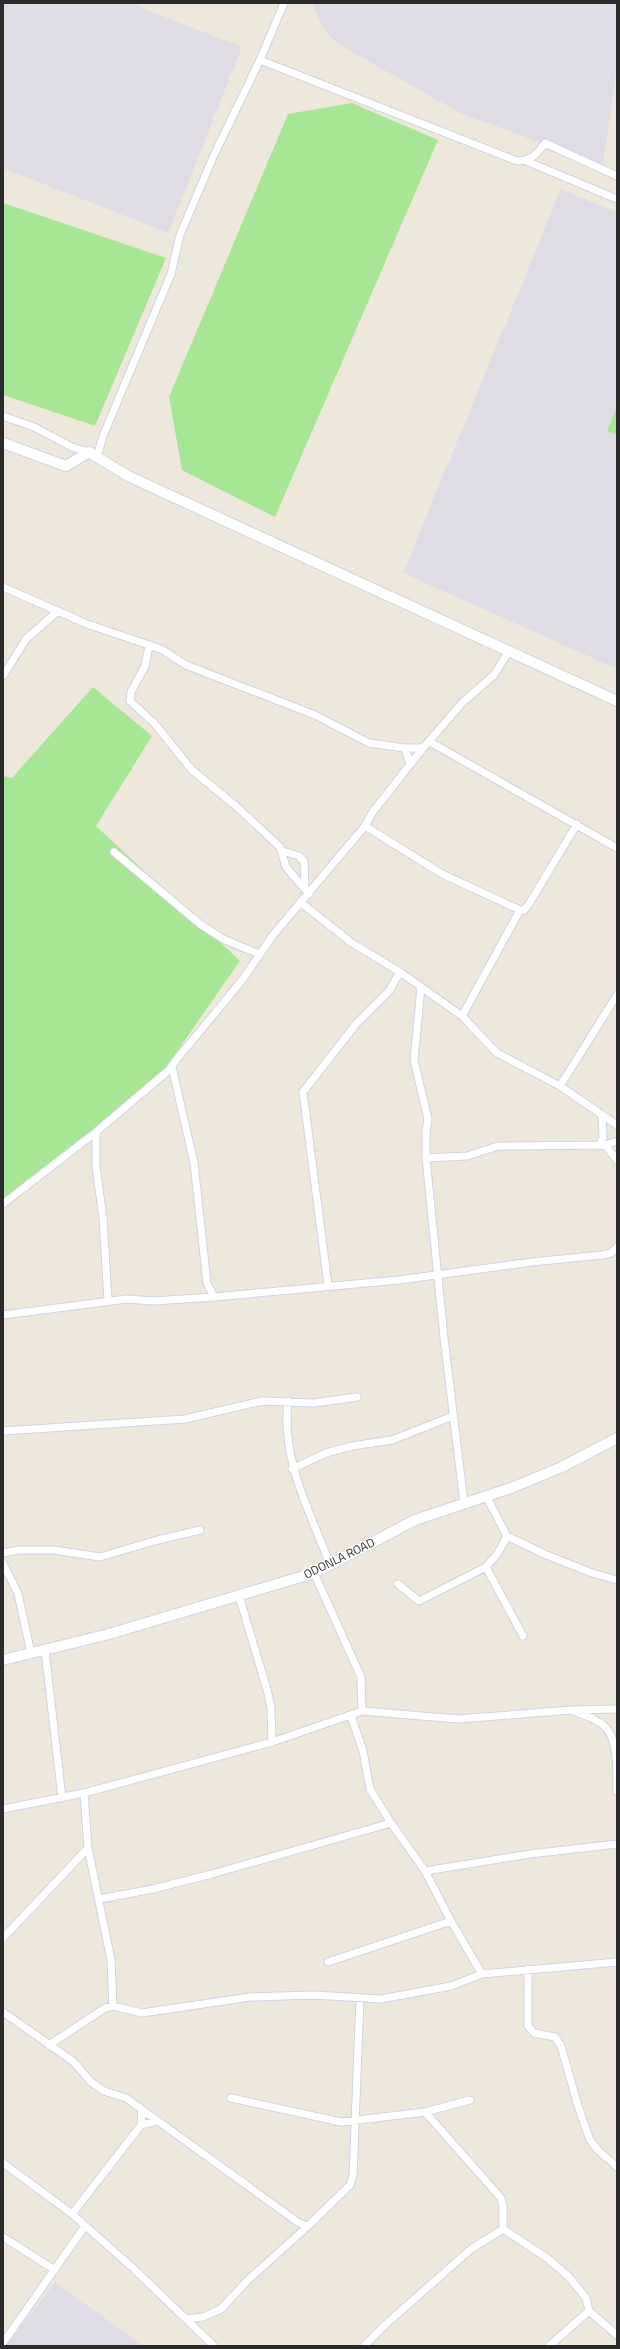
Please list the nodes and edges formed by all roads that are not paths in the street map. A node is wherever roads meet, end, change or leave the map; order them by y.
1 (284, 3) edge
2 (260, 60) junction
3 (526, 161) junction
4 (617, 176) edge
5 (617, 199) edge
6 (3, 416) edge
7 (3, 443) edge
8 (93, 455) junction
9 (3, 587) edge
10 (58, 611) junction
11 (149, 646) junction
12 (510, 651) junction
13 (3, 676) edge
14 (617, 702) edge
15 (430, 742) junction
16 (404, 748) junction
17 (423, 748) junction
18 (410, 764) junction
19 (577, 824) junction
20 (365, 826) junction
21 (617, 848) edge
22 (282, 851) junction
23 (114, 852) dead end
24 (307, 892) junction
25 (300, 902) junction
26 (520, 910) junction
27 (259, 954) junction
28 (400, 972) junction
29 (421, 987) junction
30 (617, 995) edge
31 (462, 1016) junction
32 (172, 1067) junction
33 (560, 1086) junction
34 (602, 1116) junction
35 (617, 1125) edge
36 (96, 1132) junction
37 (617, 1141) edge
38 (602, 1145) junction
39 (426, 1158) junction
40 (617, 1160) edge
41 (3, 1204) edge
42 (617, 1247) edge
43 (438, 1274) junction
44 (328, 1285) junction
45 (214, 1297) junction
46 (108, 1301) junction
47 (3, 1315) edge
48 (357, 1397) dead end
49 (288, 1401) junction
50 (453, 1416) junction
51 (3, 1431) edge
52 (617, 1438) edge
53 (292, 1469) junction
54 (486, 1496) junction
55 (464, 1503) junction
56 (200, 1530) dead end
57 (507, 1536) junction
58 (3, 1553) edge
59 (3, 1563) edge
60 (330, 1565) junction
61 (486, 1567) junction
62 (314, 1573) junction
63 (617, 1580) edge
64 (398, 1584) dead end
65 (238, 1596) junction
66 (523, 1636) dead end
67 (45, 1650) junction
68 (31, 1653) junction
69 (3, 1660) edge
70 (617, 1709) edge
71 (572, 1710) junction
72 (362, 1711) junction
73 (351, 1716) junction
74 (272, 1742) junction
75 (617, 1791) edge
76 (84, 1793) junction
77 (62, 1798) junction
78 (3, 1809) edge
79 (391, 1823) junction
80 (617, 1844) edge
81 (88, 1848) junction
82 (425, 1871) junction
83 (100, 1899) junction
84 (451, 1921) junction
85 (3, 1938) edge
86 (328, 1962) dead end
87 (617, 1962) edge
88 (528, 1969) junction
89 (482, 1974) junction
90 (360, 1998) junction
91 (113, 2006) junction
92 (3, 2012) edge
93 (49, 2045) junction
94 (231, 2098) dead end
95 (470, 2100) dead end
96 (142, 2111) junction
97 (425, 2112) junction
98 (158, 2121) junction
99 (357, 2122) junction
100 (141, 2125) junction
101 (3, 2163) edge
102 (617, 2167) edge
103 (72, 2214) junction
104 (85, 2226) junction
105 (308, 2226) junction
106 (503, 2229) junction
107 (3, 2238) edge
108 (55, 2270) junction
109 (589, 2311) junction
110 (187, 2319) junction
111 (617, 2335) edge
112 (3, 2343) edge
113 (214, 2346) edge
114 (364, 2346) edge
115 (549, 2346) edge

1 - 2 street
2 - 3 street
2 - 8 street
3 - 4 street
3 - 5 street
6 - 8 street
7 - 8 street
8 - 12 street
9 - 10 street
10 - 11 street
10 - 13 street
11 - 16 street
11 - 22 street
12 - 14 street
12 - 15 street
15 - 17 street
15 - 19 street
16 - 17 street
16 - 18 street
17 - 18 street
18 - 20 street
19 - 21 street
19 - 26 street
20 - 24 street
20 - 26 street
22 - 24 street
22 - 24 street
23 - 27 street
24 - 25 street
25 - 27 street
25 - 28 street
26 - 31 street
27 - 32 street
28 - 29 street
28 - 44 street
29 - 31 street
29 - 39 street
30 - 33 street
31 - 33 street
32 - 36 street
32 - 45 street
33 - 34 street
34 - 35 street
34 - 38 street
36 - 41 street
36 - 46 street
37 - 38 street
38 - 39 street
38 - 40 street
39 - 43 street
42 - 43 street
43 - 44 street
43 - 50 street
44 - 45 street
45 - 46 street
46 - 47 street
48 - 49 street
49 - 51 street
49 - 53 street
50 - 53 street
50 - 55 street
52 - 54 street, ODONLA ROAD
53 - 60 street
54 - 55 street, ODONLA ROAD
54 - 57 street
55 - 60 street, ODONLA ROAD
56 - 58 street
57 - 61 street
57 - 63 street
59 - 68 street
60 - 62 street, ODONLA ROAD
61 - 64 street
61 - 66 street
62 - 65 street, ODONLA ROAD
62 - 72 street
65 - 67 street, ODONLA ROAD
65 - 74 street
67 - 68 street, ODONLA ROAD
67 - 77 street
68 - 69 street, ODONLA ROAD
70 - 71 street
71 - 72 street
71 - 75 street
72 - 73 street
73 - 74 street
73 - 79 street
74 - 76 street
76 - 77 street
76 - 81 street
77 - 78 street
79 - 82 street
79 - 83 street
80 - 82 street
81 - 83 street
81 - 85 street
82 - 84 street
83 - 91 street
84 - 86 street
84 - 89 street
87 - 88 street
88 - 89 street
88 - 102 street
89 - 90 street
90 - 91 street
90 - 99 street
91 - 93 street
92 - 93 street
93 - 96 street
94 - 99 street
95 - 97 street
96 - 98 street
96 - 100 street
97 - 99 street
97 - 106 street
98 - 100 street
98 - 105 street
99 - 105 street
100 - 103 street
101 - 103 street
103 - 104 street
104 - 108 street
104 - 110 street
105 - 110 street
106 - 109 street
106 - 114 street
107 - 108 street
108 - 112 street
109 - 111 street
109 - 115 street
110 - 113 street

